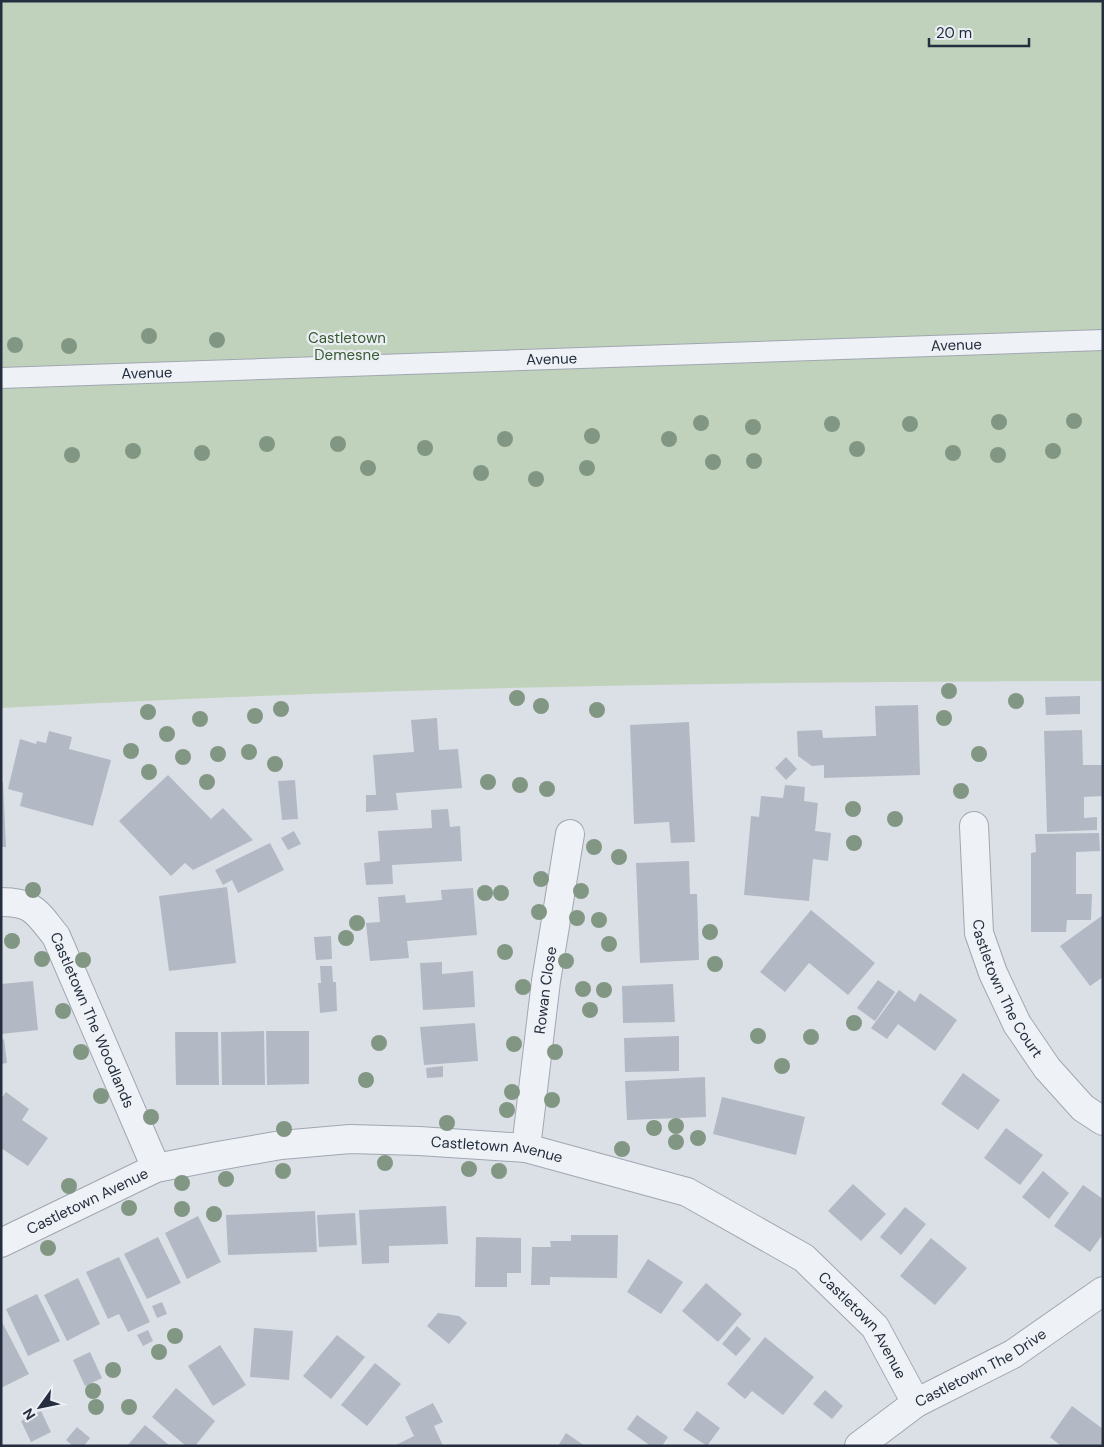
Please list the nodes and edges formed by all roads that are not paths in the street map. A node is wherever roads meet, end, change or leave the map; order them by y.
1 (1103, 340) edge
2 (1, 378) edge
3 (974, 826) dead end
4 (570, 834) dead end
5 (1, 902) edge
6 (1103, 1120) edge
7 (526, 1148) junction
8 (156, 1168) junction
9 (1, 1243) edge
10 (1103, 1291) edge
11 (916, 1403) junction
12 (859, 1446) edge

1 - 2 street, Avenue
3 - 6 street, Castletown The Court
4 - 7 street, Rowan Close
5 - 8 street, Castletown The Woodlands
7 - 8 street, Castletown Avenue
7 - 11 street, Castletown Avenue
8 - 9 street, Castletown Avenue
10 - 11 street, Castletown The Drive
11 - 12 street, Castletown The Drive

